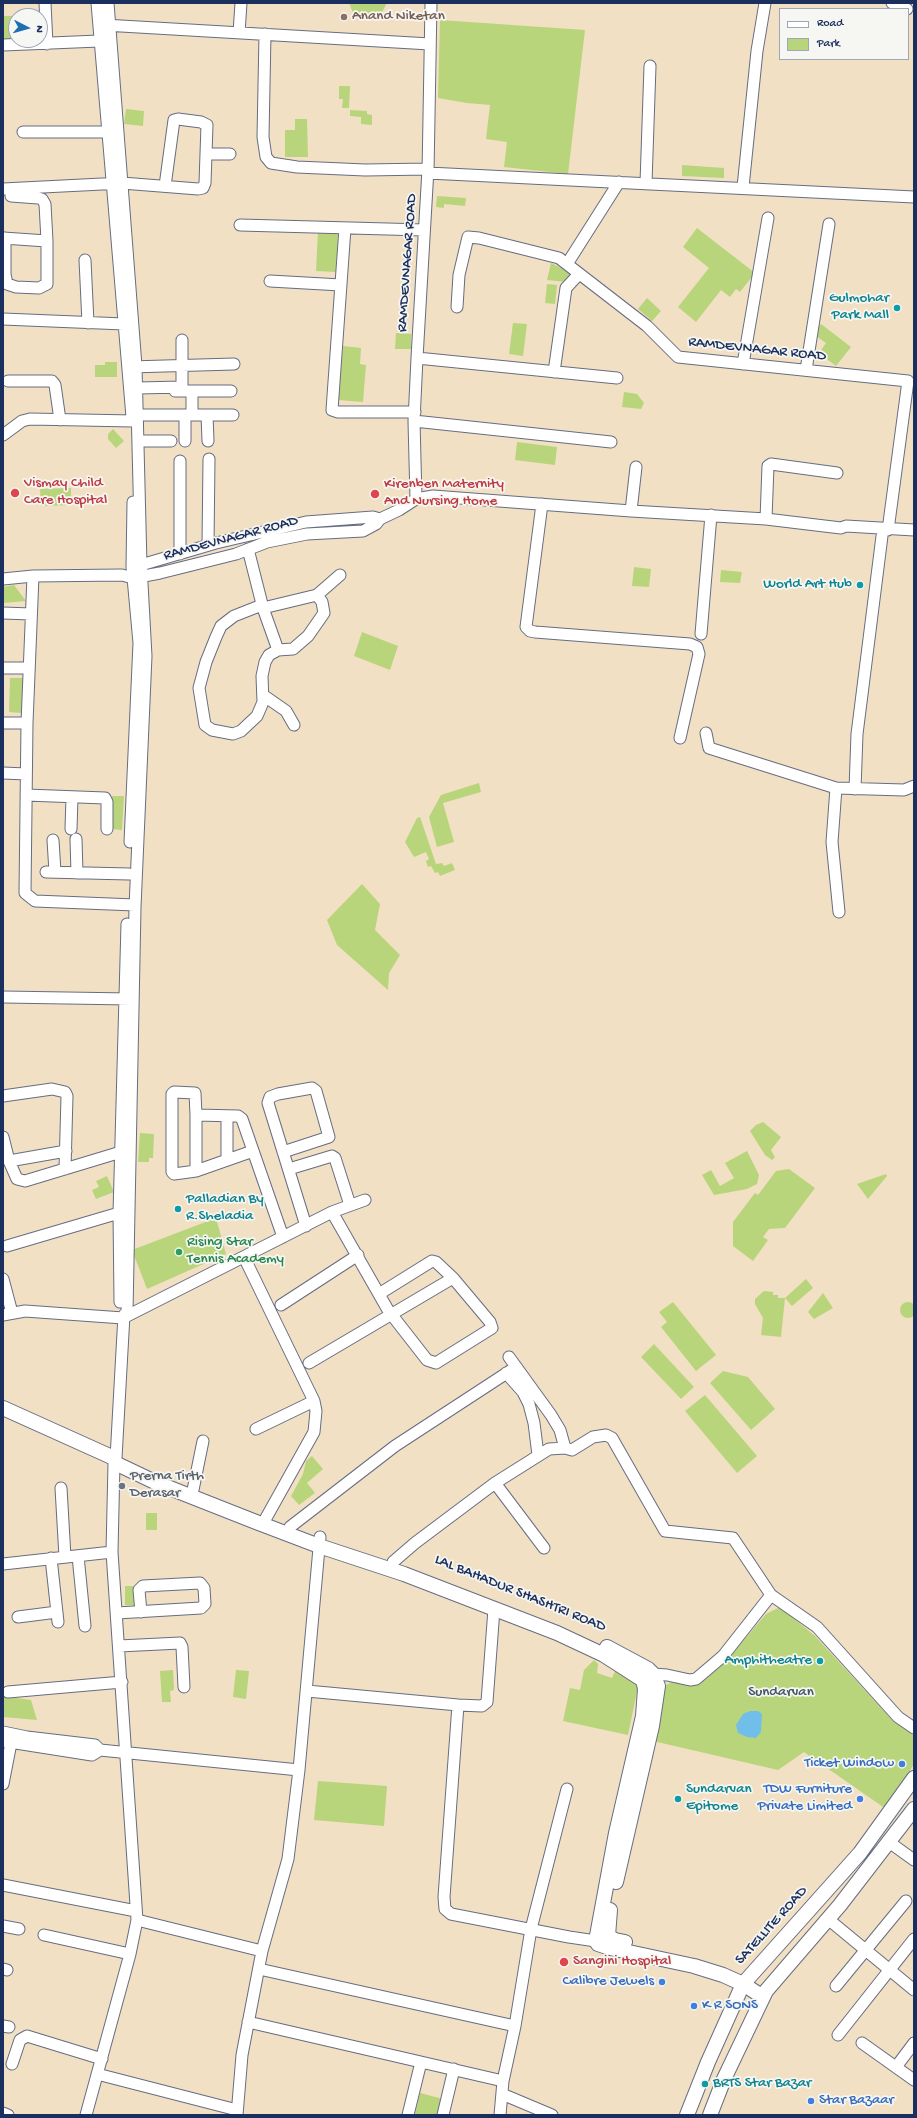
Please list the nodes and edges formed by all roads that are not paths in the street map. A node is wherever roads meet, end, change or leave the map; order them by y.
1 (97, 3) edge
2 (108, 3) edge
3 (241, 3) edge
4 (431, 3) edge
5 (765, 3) edge
6 (892, 3) edge
7 (905, 8) edge
8 (98, 25) junction
9 (110, 25) junction
10 (239, 33) junction
11 (265, 34) junction
12 (99, 41) junction
13 (48, 44) edge
14 (430, 44) junction
15 (650, 66) dead end
16 (23, 132) dead end
17 (113, 132) junction
18 (207, 154) junction
19 (230, 154) dead end
20 (428, 169) junction
21 (619, 182) junction
22 (118, 183) junction
23 (646, 183) junction
24 (165, 186) junction
25 (743, 187) junction
26 (7, 193) edge
27 (914, 197) edge
28 (768, 218) dead end
29 (829, 224) dead end
30 (240, 225) dead end
31 (345, 228) junction
32 (424, 230) junction
33 (5, 240) edge
34 (47, 244) junction
35 (85, 260) dead end
36 (567, 264) junction
37 (579, 274) junction
38 (270, 281) dead end
39 (341, 285) junction
40 (457, 307) dead end
41 (3, 319) edge
42 (88, 323) junction
43 (124, 324) junction
44 (182, 340) dead end
45 (417, 358) junction
46 (234, 364) dead end
47 (743, 364) junction
48 (182, 365) junction
49 (132, 366) junction
50 (806, 370) junction
51 (554, 372) junction
52 (617, 378) dead end
53 (8, 381) dead end
54 (910, 388) edge
55 (138, 390) junction
56 (192, 391) junction
57 (232, 391) dead end
58 (188, 415) junction
59 (207, 415) junction
60 (233, 415) dead end
61 (415, 416) junction
62 (135, 417) junction
63 (60, 420) junction
64 (3, 436) edge
65 (139, 441) junction
66 (171, 441) dead end
67 (185, 441) dead end
68 (208, 441) dead end
69 (611, 442) dead end
70 (209, 458) dead end
71 (180, 461) dead end
72 (636, 467) dead end
73 (837, 473) dead end
74 (416, 499) junction
75 (542, 504) junction
76 (631, 511) junction
77 (711, 515) junction
78 (380, 519) junction
79 (766, 519) junction
80 (914, 530) edge
81 (885, 533) junction
82 (914, 537) edge
83 (208, 545) junction
84 (248, 549) junction
85 (180, 554) junction
86 (134, 572) junction
87 (340, 574) dead end
88 (33, 576) junction
89 (3, 579) edge
90 (317, 595) junction
91 (262, 606) junction
92 (3, 613) edge
93 (31, 614) junction
94 (701, 634) dead end
95 (278, 650) junction
96 (3, 668) edge
97 (29, 668) junction
98 (263, 695) junction
99 (3, 723) edge
100 (27, 724) junction
101 (294, 725) dead end
102 (706, 733) dead end
103 (680, 738) dead end
104 (3, 773) edge
105 (26, 774) junction
106 (914, 786) edge
107 (836, 788) junction
108 (855, 789) junction
109 (26, 795) junction
110 (72, 796) junction
111 (107, 829) dead end
112 (53, 840) dead end
113 (77, 873) junction
114 (129, 874) junction
115 (131, 904) junction
116 (839, 912) dead end
117 (3, 997) edge
118 (129, 999) junction
119 (3, 1096) edge
120 (196, 1115) junction
121 (226, 1116) junction
122 (3, 1137) edge
123 (66, 1151) junction
124 (253, 1151) junction
125 (121, 1152) junction
126 (284, 1152) junction
127 (227, 1160) junction
128 (9, 1161) junction
129 (65, 1169) junction
130 (289, 1169) junction
131 (196, 1171) junction
132 (365, 1200) dead end
133 (350, 1205) junction
134 (332, 1212) junction
135 (119, 1213) junction
136 (306, 1226) junction
137 (283, 1237) junction
138 (7, 1246) dead end
139 (358, 1255) junction
140 (244, 1256) junction
141 (453, 1278) junction
142 (3, 1279) edge
143 (379, 1294) junction
144 (281, 1305) dead end
145 (7, 1314) edge
146 (393, 1314) junction
147 (124, 1317) junction
148 (509, 1357) dead end
149 (309, 1363) dead end
150 (516, 1366) junction
151 (506, 1373) junction
152 (314, 1401) junction
153 (3, 1408) edge
154 (3, 1415) edge
155 (256, 1429) dead end
156 (203, 1441) dead end
157 (565, 1448) junction
158 (538, 1455) junction
159 (116, 1461) junction
160 (495, 1483) junction
161 (61, 1488) dead end
162 (193, 1490) junction
163 (266, 1518) junction
164 (290, 1527) junction
165 (320, 1542) junction
166 (544, 1548) dead end
167 (112, 1552) junction
168 (78, 1556) junction
169 (65, 1557) junction
170 (51, 1558) junction
171 (393, 1562) junction
172 (3, 1564) edge
173 (771, 1596) junction
174 (494, 1609) junction
175 (141, 1612) junction
176 (117, 1613) junction
177 (18, 1617) dead end
178 (85, 1626) dead end
179 (119, 1646) junction
180 (648, 1677) junction
181 (122, 1682) junction
182 (184, 1687) dead end
183 (307, 1691) junction
184 (8, 1692) dead end
185 (458, 1705) junction
186 (914, 1728) edge
187 (3, 1732) edge
188 (7, 1742) edge
189 (100, 1750) junction
190 (126, 1753) junction
191 (299, 1770) junction
192 (914, 1778) edge
193 (3, 1784) edge
194 (568, 1789) dead end
195 (914, 1809) edge
196 (889, 1842) junction
197 (914, 1860) edge
198 (3, 1885) edge
199 (906, 1901) dead end
200 (136, 1916) junction
201 (828, 1919) junction
202 (3, 1926) edge
203 (19, 1929) dead end
204 (530, 1929) junction
205 (44, 1935) dead end
206 (602, 1938) junction
207 (914, 1939) edge
208 (866, 1950) junction
209 (262, 1951) junction
210 (130, 1954) junction
211 (259, 1969) junction
212 (890, 1970) junction
213 (745, 1981) junction
214 (836, 1986) dead end
215 (914, 1990) edge
216 (764, 1994) junction
217 (248, 2022) junction
218 (515, 2026) junction
219 (838, 2035) dead end
220 (862, 2043) dead end
221 (914, 2043) edge
222 (102, 2059) junction
223 (421, 2062) junction
224 (12, 2064) dead end
225 (896, 2067) junction
226 (454, 2069) junction
227 (97, 2074) junction
228 (914, 2080) edge
229 (503, 2081) junction
230 (502, 2094) junction
231 (3, 2113) edge
232 (237, 2114) edge
233 (8, 2115) edge
234 (86, 2115) edge
235 (408, 2115) edge
236 (444, 2115) edge
237 (500, 2115) edge
238 (552, 2115) edge
239 (687, 2115) edge
240 (710, 2115) edge

1 - 8 street
2 - 9 street
3 - 10 street
4 - 14 street, RAMDEVNAGAR ROAD
5 - 25 street
6 - 7 street
8 - 9 street
8 - 12 street
9 - 10 street
9 - 17 street
10 - 11 street
11 - 14 street
11 - 20 street
12 - 13 street
12 - 17 street
14 - 20 street, RAMDEVNAGAR ROAD
15 - 23 street
16 - 17 street
17 - 22 street
18 - 19 street
18 - 24 street
18 - 24 street
20 - 21 street
20 - 32 street, RAMDEVNAGAR ROAD
21 - 23 street
21 - 36 street
22 - 24 street
22 - 26 street
22 - 43 street
22 - 49 street
23 - 25 street
25 - 27 street
26 - 34 street
28 - 47 street
29 - 50 street
30 - 31 street
31 - 32 street
31 - 39 street
32 - 45 street, RAMDEVNAGAR ROAD
33 - 34 street
33 - 34 street
35 - 42 street
36 - 37 street, RAMDEVNAGAR ROAD
36 - 40 street, RAMDEVNAGAR ROAD
37 - 47 street, RAMDEVNAGAR ROAD
37 - 51 street
38 - 39 street
39 - 61 street
41 - 42 street
42 - 43 street
43 - 49 street
44 - 48 street
45 - 51 street
45 - 61 street, RAMDEVNAGAR ROAD
46 - 48 street
47 - 50 street, RAMDEVNAGAR ROAD
48 - 49 street
48 - 55 street
49 - 55 street
49 - 62 street
50 - 54 street, RAMDEVNAGAR ROAD
51 - 52 street
53 - 63 street
54 - 81 street, RAMDEVNAGAR ROAD
55 - 56 street
55 - 62 street
56 - 57 street
56 - 58 street
58 - 59 street
58 - 62 street
58 - 67 street
59 - 60 street
59 - 68 street
61 - 69 street
61 - 74 street, RAMDEVNAGAR ROAD
62 - 63 street
62 - 65 street
62 - 86 street
63 - 64 street
65 - 66 street
65 - 86 street
70 - 83 street
71 - 85 street
72 - 76 street
73 - 79 street
74 - 75 street, RAMDEVNAGAR ROAD
74 - 78 street, RAMDEVNAGAR ROAD
75 - 76 street, RAMDEVNAGAR ROAD
75 - 103 street
76 - 77 street, RAMDEVNAGAR ROAD
77 - 79 street, RAMDEVNAGAR ROAD
77 - 94 street
78 - 83 street, RAMDEVNAGAR ROAD
78 - 84 street, RAMDEVNAGAR ROAD
79 - 81 street, RAMDEVNAGAR ROAD
80 - 81 street, RAMDEVNAGAR ROAD
81 - 82 street, RAMDEVNAGAR ROAD
81 - 108 street
83 - 85 street, RAMDEVNAGAR ROAD
84 - 86 street, RAMDEVNAGAR ROAD
84 - 91 street
85 - 86 street, RAMDEVNAGAR ROAD
86 - 88 street
86 - 114 street
86 - 115 street
87 - 90 street
88 - 89 street
88 - 93 street
90 - 91 street
90 - 95 street
91 - 95 street
91 - 98 street
92 - 93 street
93 - 97 street
95 - 98 street
96 - 97 street
97 - 100 street
98 - 101 street
99 - 100 street
100 - 105 street
102 - 107 street
104 - 105 street
105 - 109 street
106 - 108 street
107 - 108 street
107 - 116 street
109 - 110 street
109 - 115 street
110 - 111 street
110 - 113 street
112 - 113 street
113 - 114 street
114 - 115 street
115 - 118 street
117 - 118 street
118 - 125 street
118 - 147 street
119 - 123 street
120 - 121 street
120 - 131 street
120 - 131 street
121 - 124 street
121 - 127 street
122 - 128 street
123 - 128 street
123 - 129 street
124 - 127 street
124 - 137 street
125 - 129 street
125 - 135 street
126 - 126 street
126 - 130 street
127 - 131 street
128 - 129 street
130 - 133 street
130 - 136 street
132 - 133 street
133 - 134 street
134 - 136 street
134 - 139 street
135 - 138 street
135 - 147 street
136 - 137 street
137 - 140 street
139 - 143 street
139 - 144 street
140 - 147 street
140 - 152 street
141 - 143 street
141 - 146 street
141 - 146 street
142 - 145 street
143 - 146 street
145 - 147 street
146 - 149 street
147 - 159 street
148 - 150 street
150 - 151 street
150 - 157 street
151 - 158 street
151 - 164 street
152 - 155 street
152 - 163 street
153 - 159 main road, LAL BAHADUR SHASHTRI ROAD
154 - 159 main road
156 - 162 street
157 - 158 street
157 - 173 street
158 - 160 street
159 - 162 main road, LAL BAHADUR SHASHTRI ROAD
159 - 165 main road
159 - 167 street
160 - 166 street
160 - 171 street
161 - 169 street
162 - 163 main road, LAL BAHADUR SHASHTRI ROAD
163 - 164 main road, LAL BAHADUR SHASHTRI ROAD
164 - 165 main road, LAL BAHADUR SHASHTRI ROAD
165 - 171 main road, LAL BAHADUR SHASHTRI ROAD
165 - 174 main road
165 - 183 street
167 - 168 street
167 - 176 street
168 - 169 street
168 - 178 street
169 - 170 street
170 - 172 street
170 - 177 street
171 - 180 main road, LAL BAHADUR SHASHTRI ROAD
173 - 180 street
173 - 186 street
174 - 180 main road
174 - 185 street
175 - 175 street
175 - 176 street
176 - 179 street
179 - 181 street
179 - 182 street
180 - 206 main road
181 - 184 street
181 - 190 street
183 - 185 street
183 - 191 street
185 - 204 street
187 - 189 street
188 - 189 street
188 - 193 street
189 - 190 street
190 - 191 street
190 - 200 street
191 - 209 street
192 - 213 main road, SATELLITE ROAD
194 - 204 street
195 - 196 main road
196 - 197 street
196 - 201 main road
198 - 200 street
199 - 208 street
200 - 209 street
200 - 210 street
201 - 208 street
201 - 216 main road
202 - 203 street
204 - 206 street
204 - 218 street
205 - 210 street
206 - 213 main road
207 - 212 street
208 - 212 street
208 - 214 street
209 - 211 street
210 - 222 street
211 - 217 street
211 - 218 street
212 - 215 street
212 - 219 street
213 - 216 main road
213 - 239 main road, SATELLITE ROAD
216 - 240 main road
217 - 223 street
217 - 232 street
218 - 229 street
220 - 225 street
221 - 225 street
222 - 224 street
222 - 227 street
223 - 226 street
223 - 235 street
225 - 228 street
226 - 229 street
226 - 236 street
227 - 232 street
227 - 234 street
229 - 230 street
230 - 237 street
230 - 238 street
231 - 233 street

